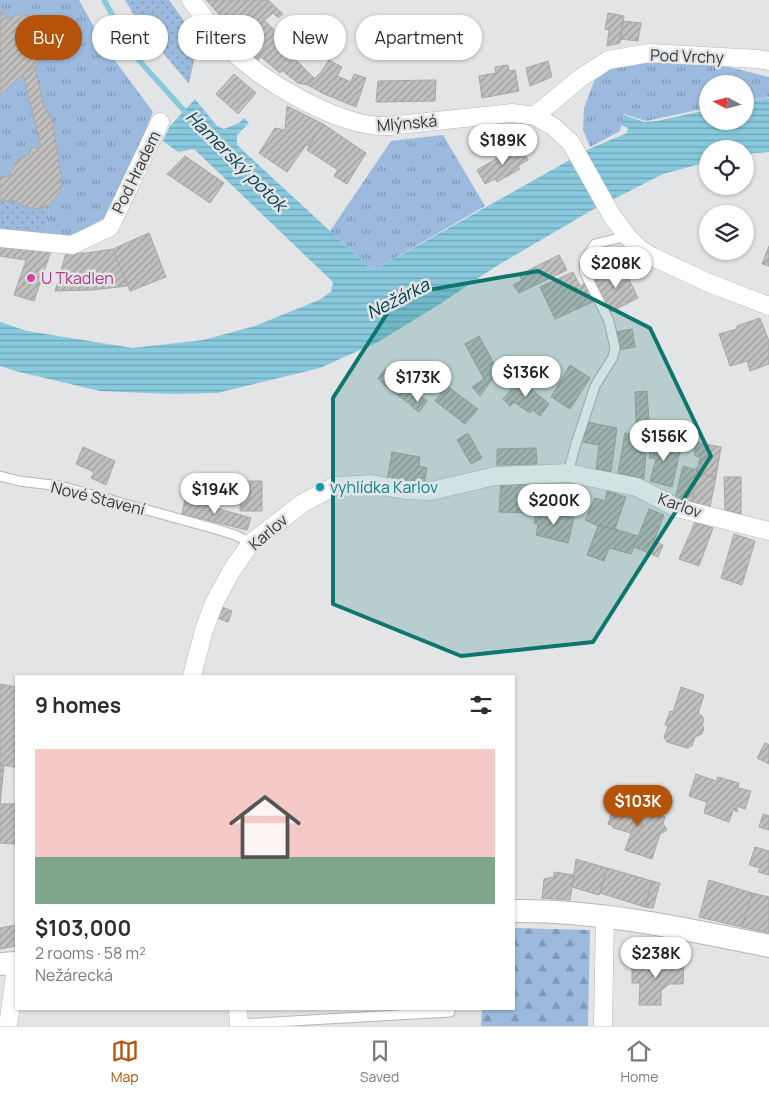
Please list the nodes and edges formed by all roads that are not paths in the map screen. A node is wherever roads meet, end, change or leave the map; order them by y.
1 (191, 0) edge
2 (769, 61) edge
3 (535, 116) junction
4 (160, 122) dead end
5 (627, 236) junction
6 (0, 238) edge
7 (769, 306) edge
8 (568, 473) junction
9 (0, 476) edge
10 (769, 531) edge
11 (251, 543) junction
12 (192, 675) edge
13 (515, 911) edge
14 (605, 916) junction
15 (769, 946) edge
16 (15, 963) edge
17 (0, 964) edge
18 (15, 974) edge
19 (450, 1012) dead end
20 (239, 1020) edge
21 (316, 1023) edge
22 (8, 1026) edge
23 (603, 1026) edge

1 - 3 street, Mlýnská
2 - 3 street, Pod Vrchy
3 - 5 street, Mlýnská
4 - 6 street, Pod Hradem
5 - 7 street, Mlýnská
5 - 8 lane
8 - 10 street, Karlov
8 - 11 street, Karlov
9 - 11 lane, Nové Stavení
11 - 12 street, Karlov
13 - 14 street
14 - 15 street
14 - 23 street
16 - 17 street
18 - 22 street
19 - 21 lane
20 - 21 lane

